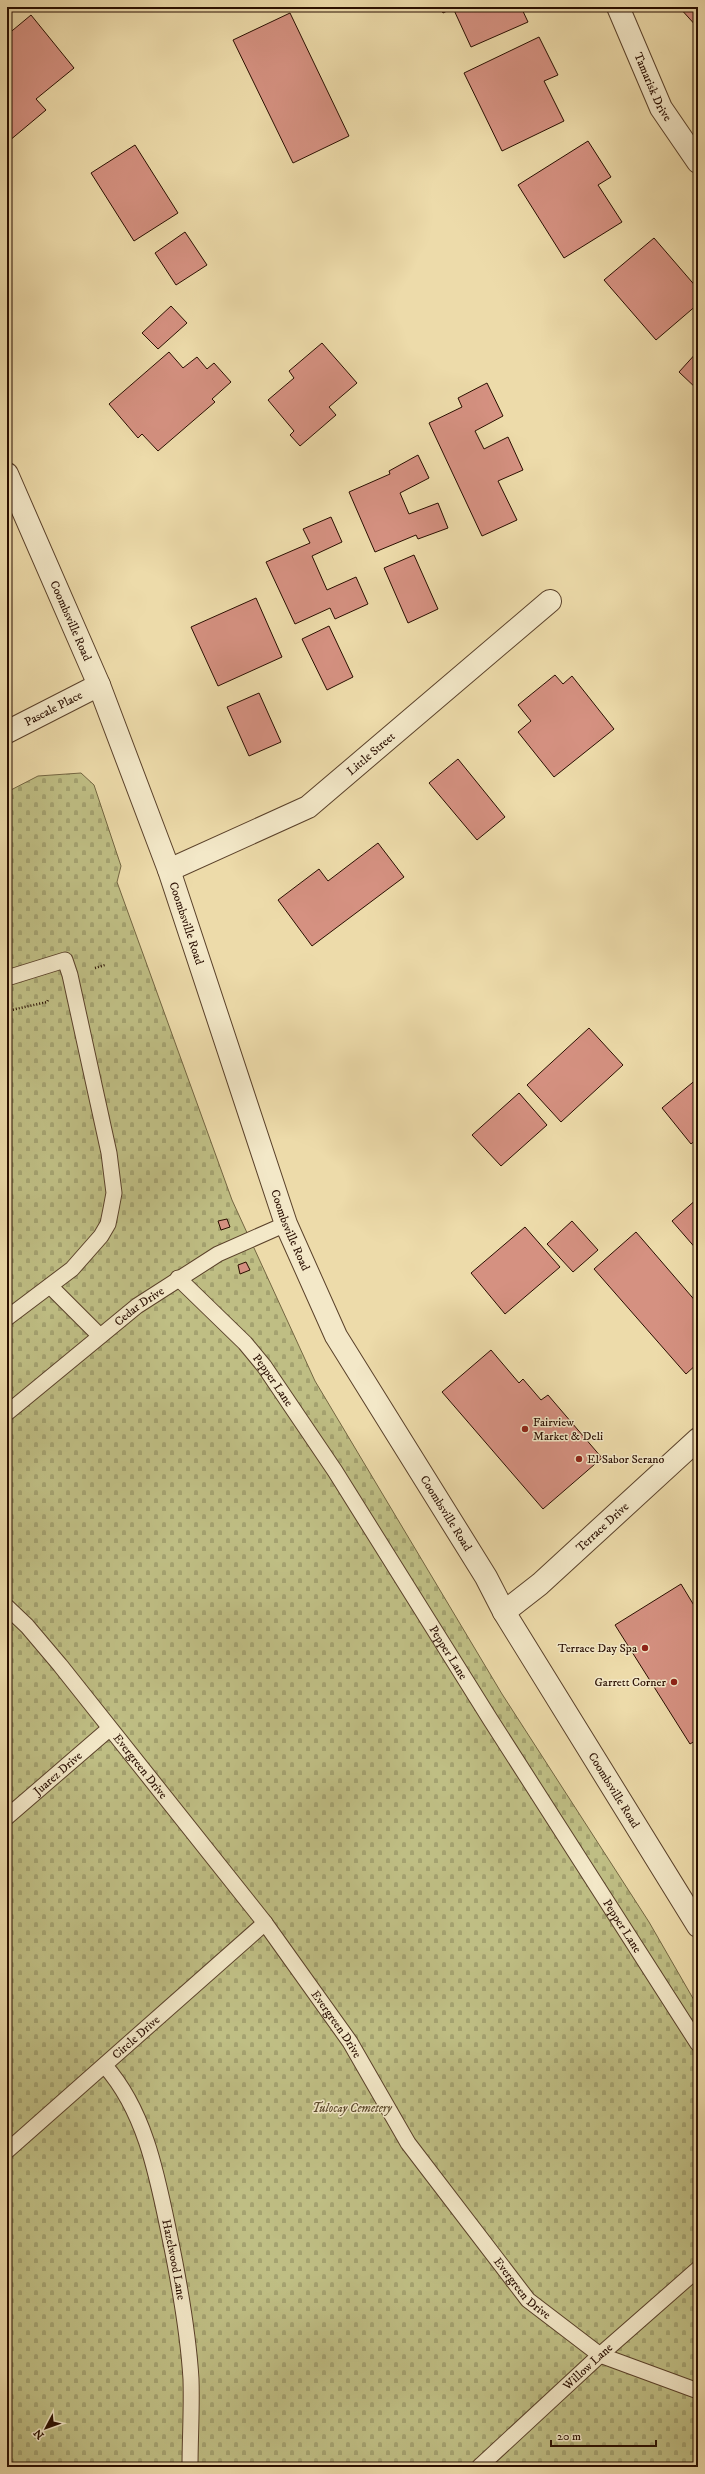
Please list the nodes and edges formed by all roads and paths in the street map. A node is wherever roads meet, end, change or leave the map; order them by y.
1 (618, 7) edge
2 (698, 162) edge
3 (7, 474) edge
4 (550, 601) dead end
5 (99, 685) junction
6 (7, 732) edge
7 (169, 870) junction
8 (7, 978) edge
9 (286, 1224) junction
10 (178, 1278) junction
11 (50, 1286) junction
12 (7, 1318) edge
13 (100, 1336) junction
14 (7, 1413) edge
15 (696, 1444) edge
16 (7, 1607) edge
17 (504, 1612) junction
18 (109, 1729) junction
19 (7, 1817) edge
20 (265, 1923) junction
21 (698, 1926) edge
22 (698, 2044) edge
23 (105, 2066) junction
24 (7, 2151) edge
25 (698, 2269) edge
26 (600, 2355) junction
27 (698, 2391) edge
28 (190, 2467) edge
29 (479, 2467) edge

1 - 2 street, Tamarisk Drive
3 - 5 street, Coombsville Road
4 - 7 street, Little Street
5 - 6 street, Pascale Place
5 - 7 street, Coombsville Road
7 - 9 street, Coombsville Road
8 - 11 lane
9 - 10 lane, Cedar Drive
9 - 17 street, Coombsville Road
10 - 13 lane, Cedar Drive
10 - 22 lane, Pepper Lane
11 - 12 lane
11 - 13 lane
13 - 14 lane, Cedar Drive
15 - 17 street, Terrace Drive
16 - 18 lane, Evergreen Drive
17 - 21 street, Coombsville Road
18 - 19 lane, Juarez Drive
18 - 20 lane, Evergreen Drive
20 - 23 lane, Circle Drive
20 - 26 lane, Evergreen Drive
23 - 24 lane, Circle Drive
23 - 28 lane, Hazelwood Lane
25 - 26 lane, Willow Lane
26 - 27 lane, Evergreen Drive
26 - 29 lane, Willow Lane

